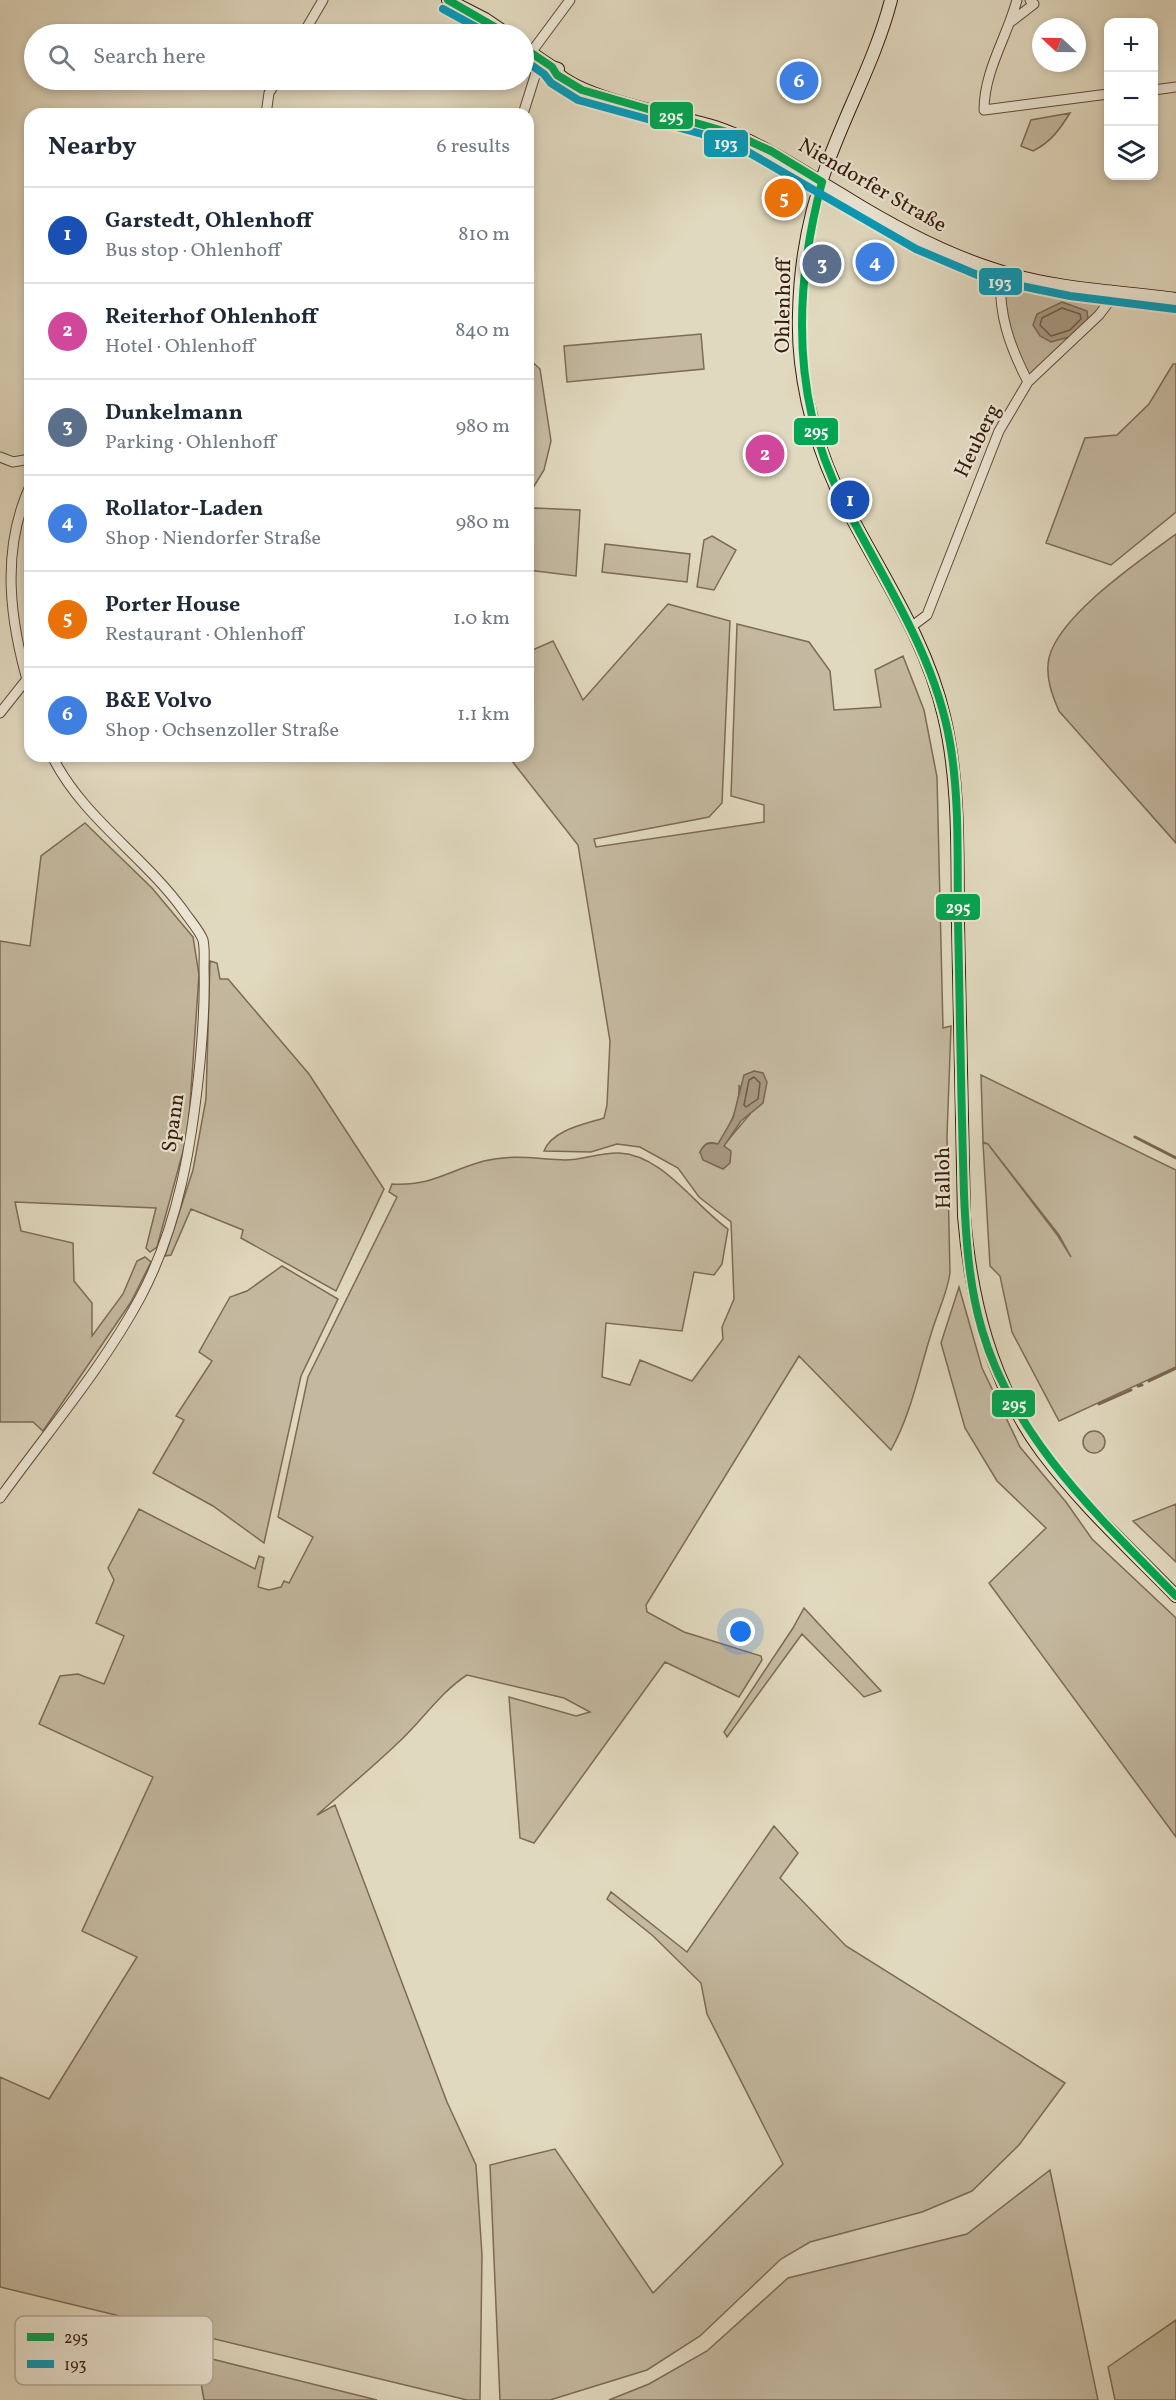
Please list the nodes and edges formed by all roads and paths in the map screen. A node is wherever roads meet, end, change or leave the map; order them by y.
1 (323, 0) edge
2 (448, 0) edge
3 (570, 0) edge
4 (891, 0) edge
5 (1017, 0) edge
6 (1030, 0) edge
7 (1012, 21) junction
8 (309, 24) edge
9 (492, 24) edge
10 (534, 50) edge
11 (534, 56) edge
12 (1176, 87) edge
13 (1158, 89) edge
14 (271, 90) edge
15 (526, 90) edge
16 (1104, 95) edge
17 (267, 108) edge
18 (524, 108) edge
19 (822, 182) junction
20 (1000, 272) junction
21 (1110, 290) junction
22 (1176, 299) edge
23 (1028, 382) junction
24 (0, 457) edge
25 (24, 460) edge
26 (24, 503) edge
27 (10, 596) junction
28 (0, 602) edge
29 (911, 627) junction
30 (24, 664) edge
31 (24, 683) edge
32 (938, 692) joint
33 (0, 713) edge
34 (55, 762) edge
35 (0, 1498) edge
36 (1176, 1596) edge

1 - 8 street
2 - 9 main road
3 - 10 street
4 - 19 main road, Ohlenhoff
5 - 7 street
6 - 7 street
7 - 16 street
11 - 19 main road, Niendorfer Straße
12 - 13 street
14 - 17 street
15 - 18 street
19 - 20 main road, Niendorfer Straße
19 - 29 main road, Ohlenhoff
20 - 21 main road, Niendorfer Straße
20 - 23 street
21 - 22 main road, Niendorfer Straße
21 - 23 street, Heuberg
23 - 29 street, Heuberg
24 - 25 street
26 - 27 street
27 - 28 street
27 - 30 street
29 - 32 main road, Ohlenhoff
31 - 33 street
32 - 36 main road, Halloh
34 - 35 street, Spann

